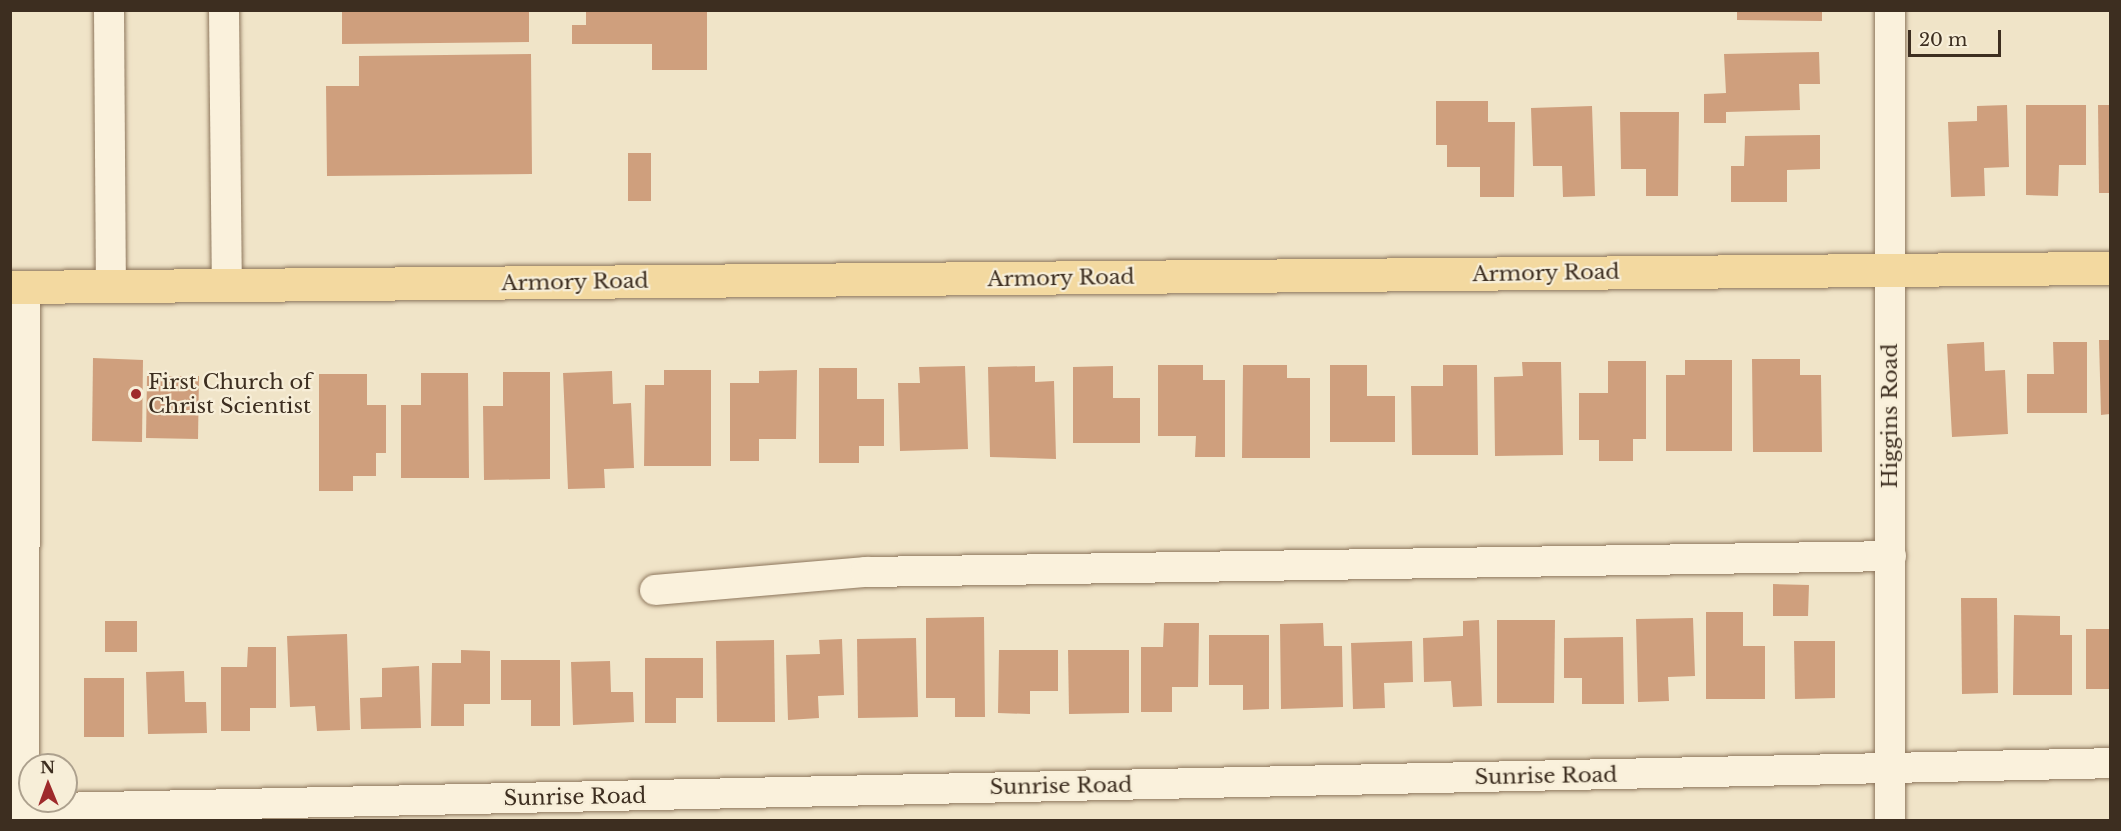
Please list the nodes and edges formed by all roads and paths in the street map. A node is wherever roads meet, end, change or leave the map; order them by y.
1 (109, 10) edge
2 (224, 10) edge
3 (1890, 10) edge
4 (2110, 268) edge
5 (1889, 270) junction
6 (227, 285) junction
7 (111, 286) junction
8 (18, 287) edge
9 (1891, 556) junction
10 (655, 590) dead end
11 (19, 753) edge
12 (2110, 763) edge
13 (1890, 769) junction
14 (78, 812) edge
15 (1890, 820) edge

1 - 7 street
2 - 6 street
3 - 5 street, Higgins Road
4 - 5 main road, Armory Road
5 - 6 main road, Armory Road
5 - 9 street, Higgins Road
6 - 7 main road, Armory Road
7 - 8 main road, Armory Road
8 - 11 street
9 - 10 street
9 - 13 street, Higgins Road
12 - 13 street, Sunrise Road
13 - 14 street, Sunrise Road
13 - 15 street, Higgins Road

